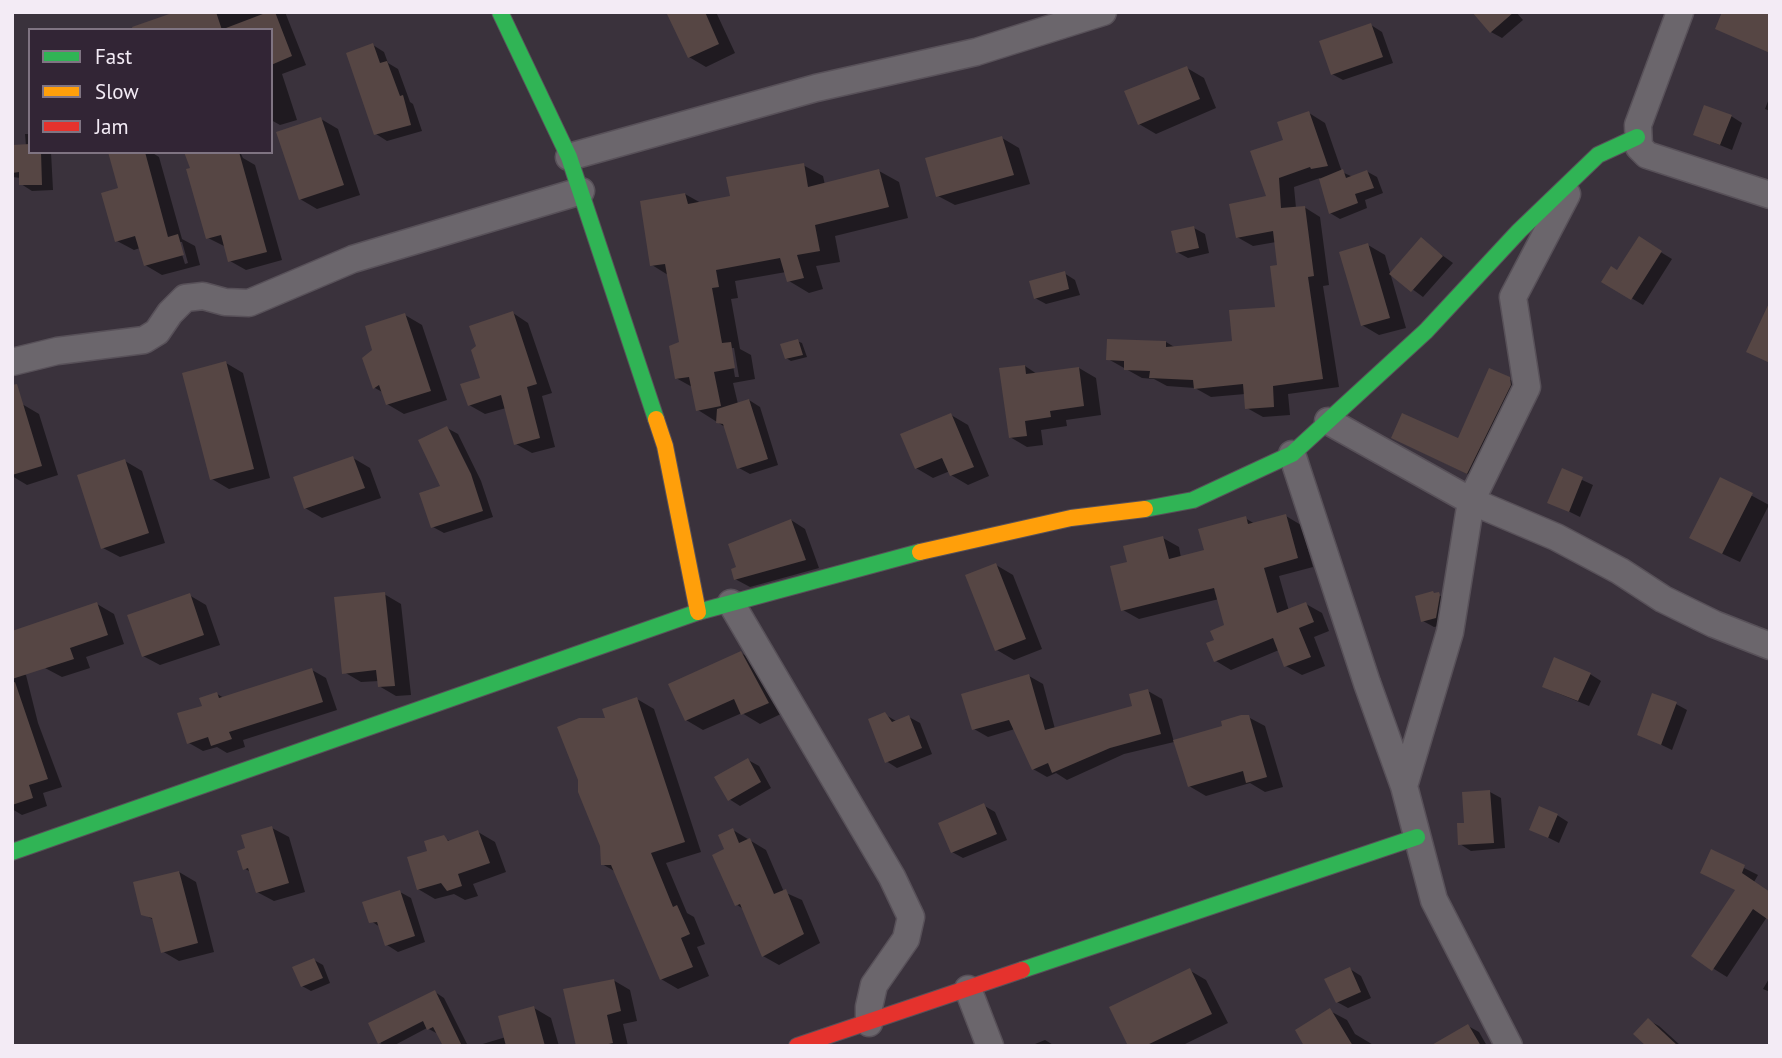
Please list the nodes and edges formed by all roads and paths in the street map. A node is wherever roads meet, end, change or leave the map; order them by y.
1 (500, 12) edge
2 (1103, 12) edge
3 (1680, 12) edge
4 (1637, 137) junction
5 (569, 157) junction
6 (1578, 174) junction
7 (582, 191) junction
8 (1770, 195) edge
9 (12, 362) edge
10 (1328, 421) junction
11 (1292, 454) junction
12 (1471, 501) junction
13 (731, 603) junction
14 (698, 612) junction
15 (1770, 646) edge
16 (1404, 786) junction
17 (1417, 836) junction
18 (12, 852) edge
19 (968, 989) junction
20 (869, 1023) junction
21 (797, 1046) edge
22 (990, 1046) edge
23 (1509, 1046) edge

1 - 5 street
2 - 5 street
3 - 4 street
4 - 6 street
4 - 8 street
5 - 7 street
6 - 10 street
6 - 12 street
7 - 9 street
7 - 14 street
10 - 11 street
10 - 12 street
11 - 13 street
11 - 16 street
12 - 15 street
12 - 16 street
13 - 14 street
13 - 20 street
14 - 18 street
16 - 17 street
17 - 19 street
17 - 23 street
19 - 20 street
19 - 22 street
20 - 21 street

